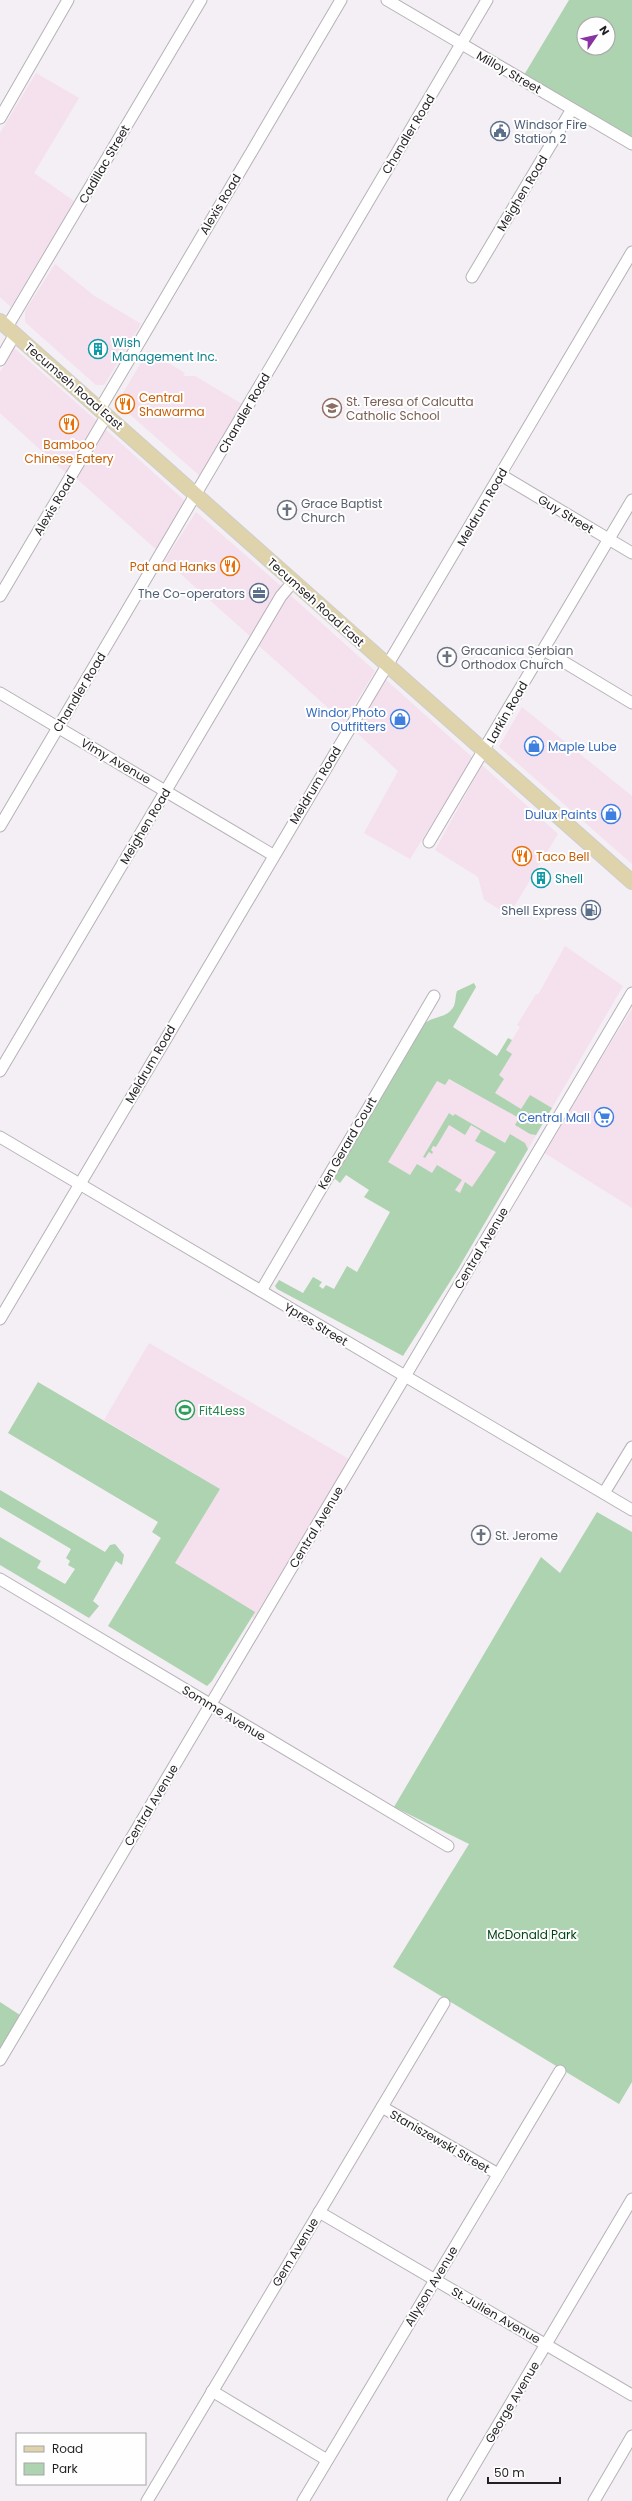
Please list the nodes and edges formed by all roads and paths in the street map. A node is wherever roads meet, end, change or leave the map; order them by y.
1 (68, 0) edge
2 (201, 0) edge
3 (341, 0) edge
4 (387, 0) edge
5 (487, 0) edge
6 (461, 44) junction
7 (572, 109) junction
8 (0, 118) edge
9 (632, 144) edge
10 (632, 252) edge
11 (472, 277) dead end
12 (8, 327) edge
13 (0, 360) edge
14 (104, 412) junction
15 (501, 475) junction
16 (196, 495) junction
17 (632, 500) edge
18 (609, 539) junction
19 (632, 553) edge
20 (293, 582) junction
21 (0, 596) edge
22 (544, 650) junction
23 (387, 665) junction
24 (0, 693) edge
25 (632, 704) edge
26 (58, 727) junction
27 (484, 751) junction
28 (166, 790) junction
29 (0, 826) edge
30 (429, 842) dead end
31 (273, 855) junction
32 (632, 882) edge
33 (632, 993) edge
34 (434, 996) dead end
35 (0, 1071) edge
36 (0, 1136) edge
37 (80, 1184) junction
38 (261, 1291) junction
39 (0, 1319) edge
40 (405, 1376) junction
41 (632, 1447) edge
42 (604, 1494) junction
43 (632, 1510) edge
44 (0, 1579) edge
45 (210, 1705) junction
46 (448, 1846) dead end
47 (444, 2003) dead end
48 (0, 2060) edge
49 (560, 2071) dead end
50 (382, 2107) junction
51 (498, 2174) junction
52 (632, 2199) edge
53 (319, 2212) junction
54 (435, 2280) junction
55 (546, 2344) junction
56 (212, 2391) junction
57 (632, 2395) edge
58 (632, 2436) edge
59 (327, 2460) junction
60 (147, 2501) edge
61 (303, 2501) edge
62 (453, 2501) edge
63 (594, 2501) edge

1 - 8 street
2 - 12 street, Cadillac Street
3 - 14 street, Alexis Road
4 - 6 street, Milloy Street
5 - 6 street, Chandler Road
6 - 7 street, Milloy Street
6 - 16 street, Chandler Road
7 - 9 street, Milloy Street
7 - 11 street, Meighen Road
10 - 15 street, Meldrum Road
12 - 13 street, Cadillac Street
12 - 14 main road, Tecumseh Road East
14 - 16 main road, Tecumseh Road East
14 - 21 street, Alexis Road
15 - 18 street, Guy Street
15 - 23 street, Meldrum Road
16 - 20 main road, Tecumseh Road East
16 - 26 street, Chandler Road
17 - 18 street, Larkin Road
18 - 19 street, Guy Street
18 - 22 street, Larkin Road
20 - 23 main road, Tecumseh Road East
20 - 28 street, Meighen Road
22 - 25 street
22 - 27 street, Larkin Road
23 - 27 main road, Tecumseh Road East
23 - 31 street, Meldrum Road
24 - 26 street, Vimy Avenue
26 - 28 street, Vimy Avenue
26 - 29 street, Chandler Road
27 - 30 street, Larkin Road
27 - 32 main road, Tecumseh Road East
28 - 31 street, Vimy Avenue
28 - 35 street, Meighen Road
31 - 37 street, Meldrum Road
33 - 40 street, Central Avenue
34 - 38 street, Ken Gerard Court
36 - 37 street, Ypres Street
37 - 38 street, Ypres Street
37 - 39 street, Meldrum Road
38 - 40 street, Ypres Street
40 - 42 street, Ypres Street
40 - 45 street, Central Avenue
41 - 42 street
42 - 43 street, Ypres Street
44 - 45 street, Somme Avenue
45 - 46 street, Somme Avenue
45 - 48 street, Central Avenue
47 - 50 street, Gem Avenue
49 - 51 street, Allyson Avenue
50 - 51 street, Staniszewski Street
50 - 53 street, Gem Avenue
51 - 54 street, Allyson Avenue
52 - 55 street, George Avenue
53 - 54 street, St. Julien Avenue
53 - 56 street, Gem Avenue
54 - 55 street, St. Julien Avenue
54 - 59 street, Allyson Avenue
55 - 57 street, St. Julien Avenue
55 - 62 street, George Avenue
56 - 59 street
56 - 60 street, Gem Avenue
58 - 63 street
59 - 61 street, Allyson Avenue

